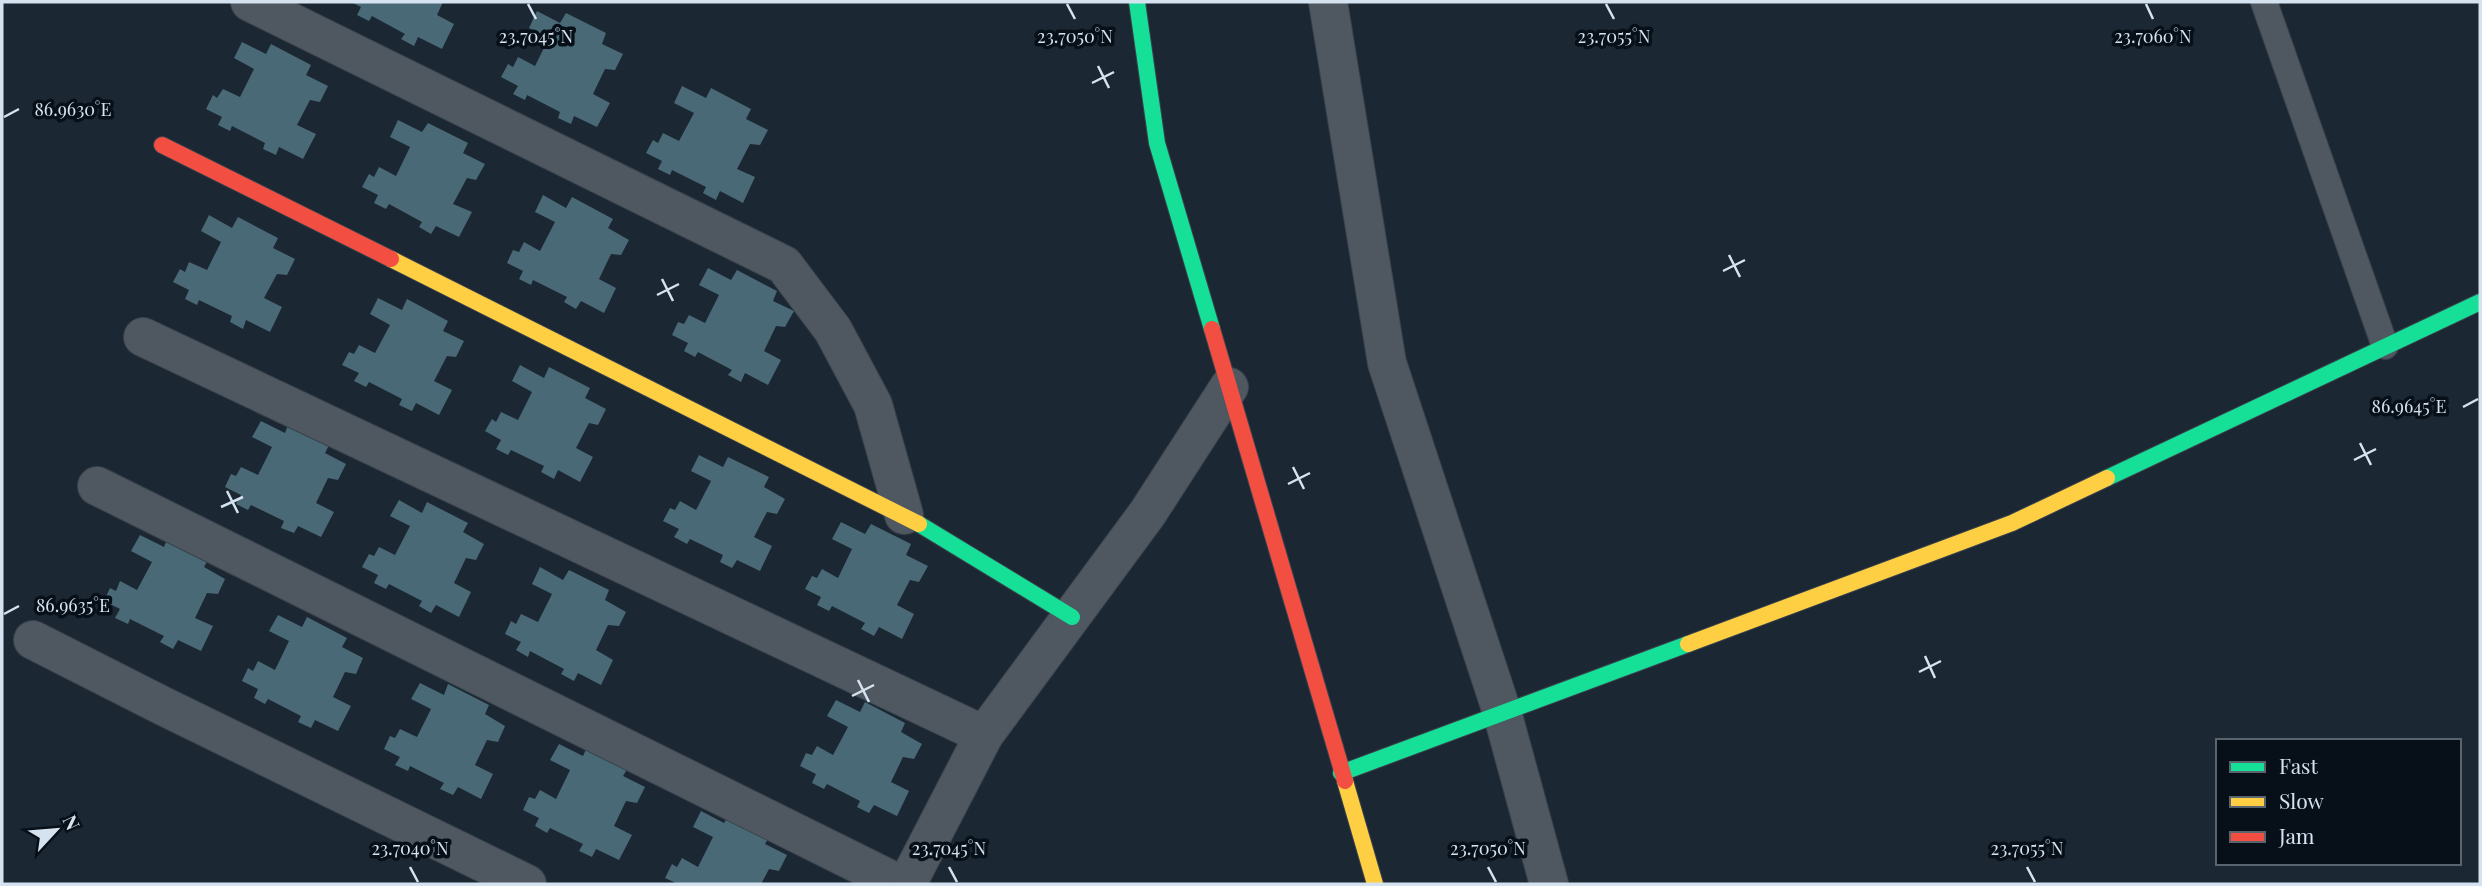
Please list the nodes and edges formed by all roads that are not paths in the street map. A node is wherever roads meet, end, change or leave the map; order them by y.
1 (250, 2) edge
2 (1137, 2) edge
3 (1328, 2) edge
4 (2264, 2) edge
5 (162, 145) dead end
6 (2480, 302) edge
7 (143, 337) dead end
8 (2385, 346) junction
9 (1229, 387) junction
10 (97, 486) dead end
11 (904, 515) junction
12 (1072, 617) junction
13 (33, 640) dead end
14 (1502, 712) junction
15 (984, 735) junction
16 (1341, 773) junction
17 (527, 884) edge
18 (899, 884) edge
19 (907, 884) edge
20 (1375, 884) edge
21 (1549, 884) edge

1 - 11 street
2 - 9 street
3 - 14 street
4 - 8 lane
5 - 11 street
6 - 8 street
7 - 15 street
8 - 14 street
9 - 12 street
9 - 16 street
10 - 18 street
11 - 12 street
12 - 15 street
13 - 17 street
14 - 16 street
14 - 21 street
15 - 19 street
16 - 20 street

